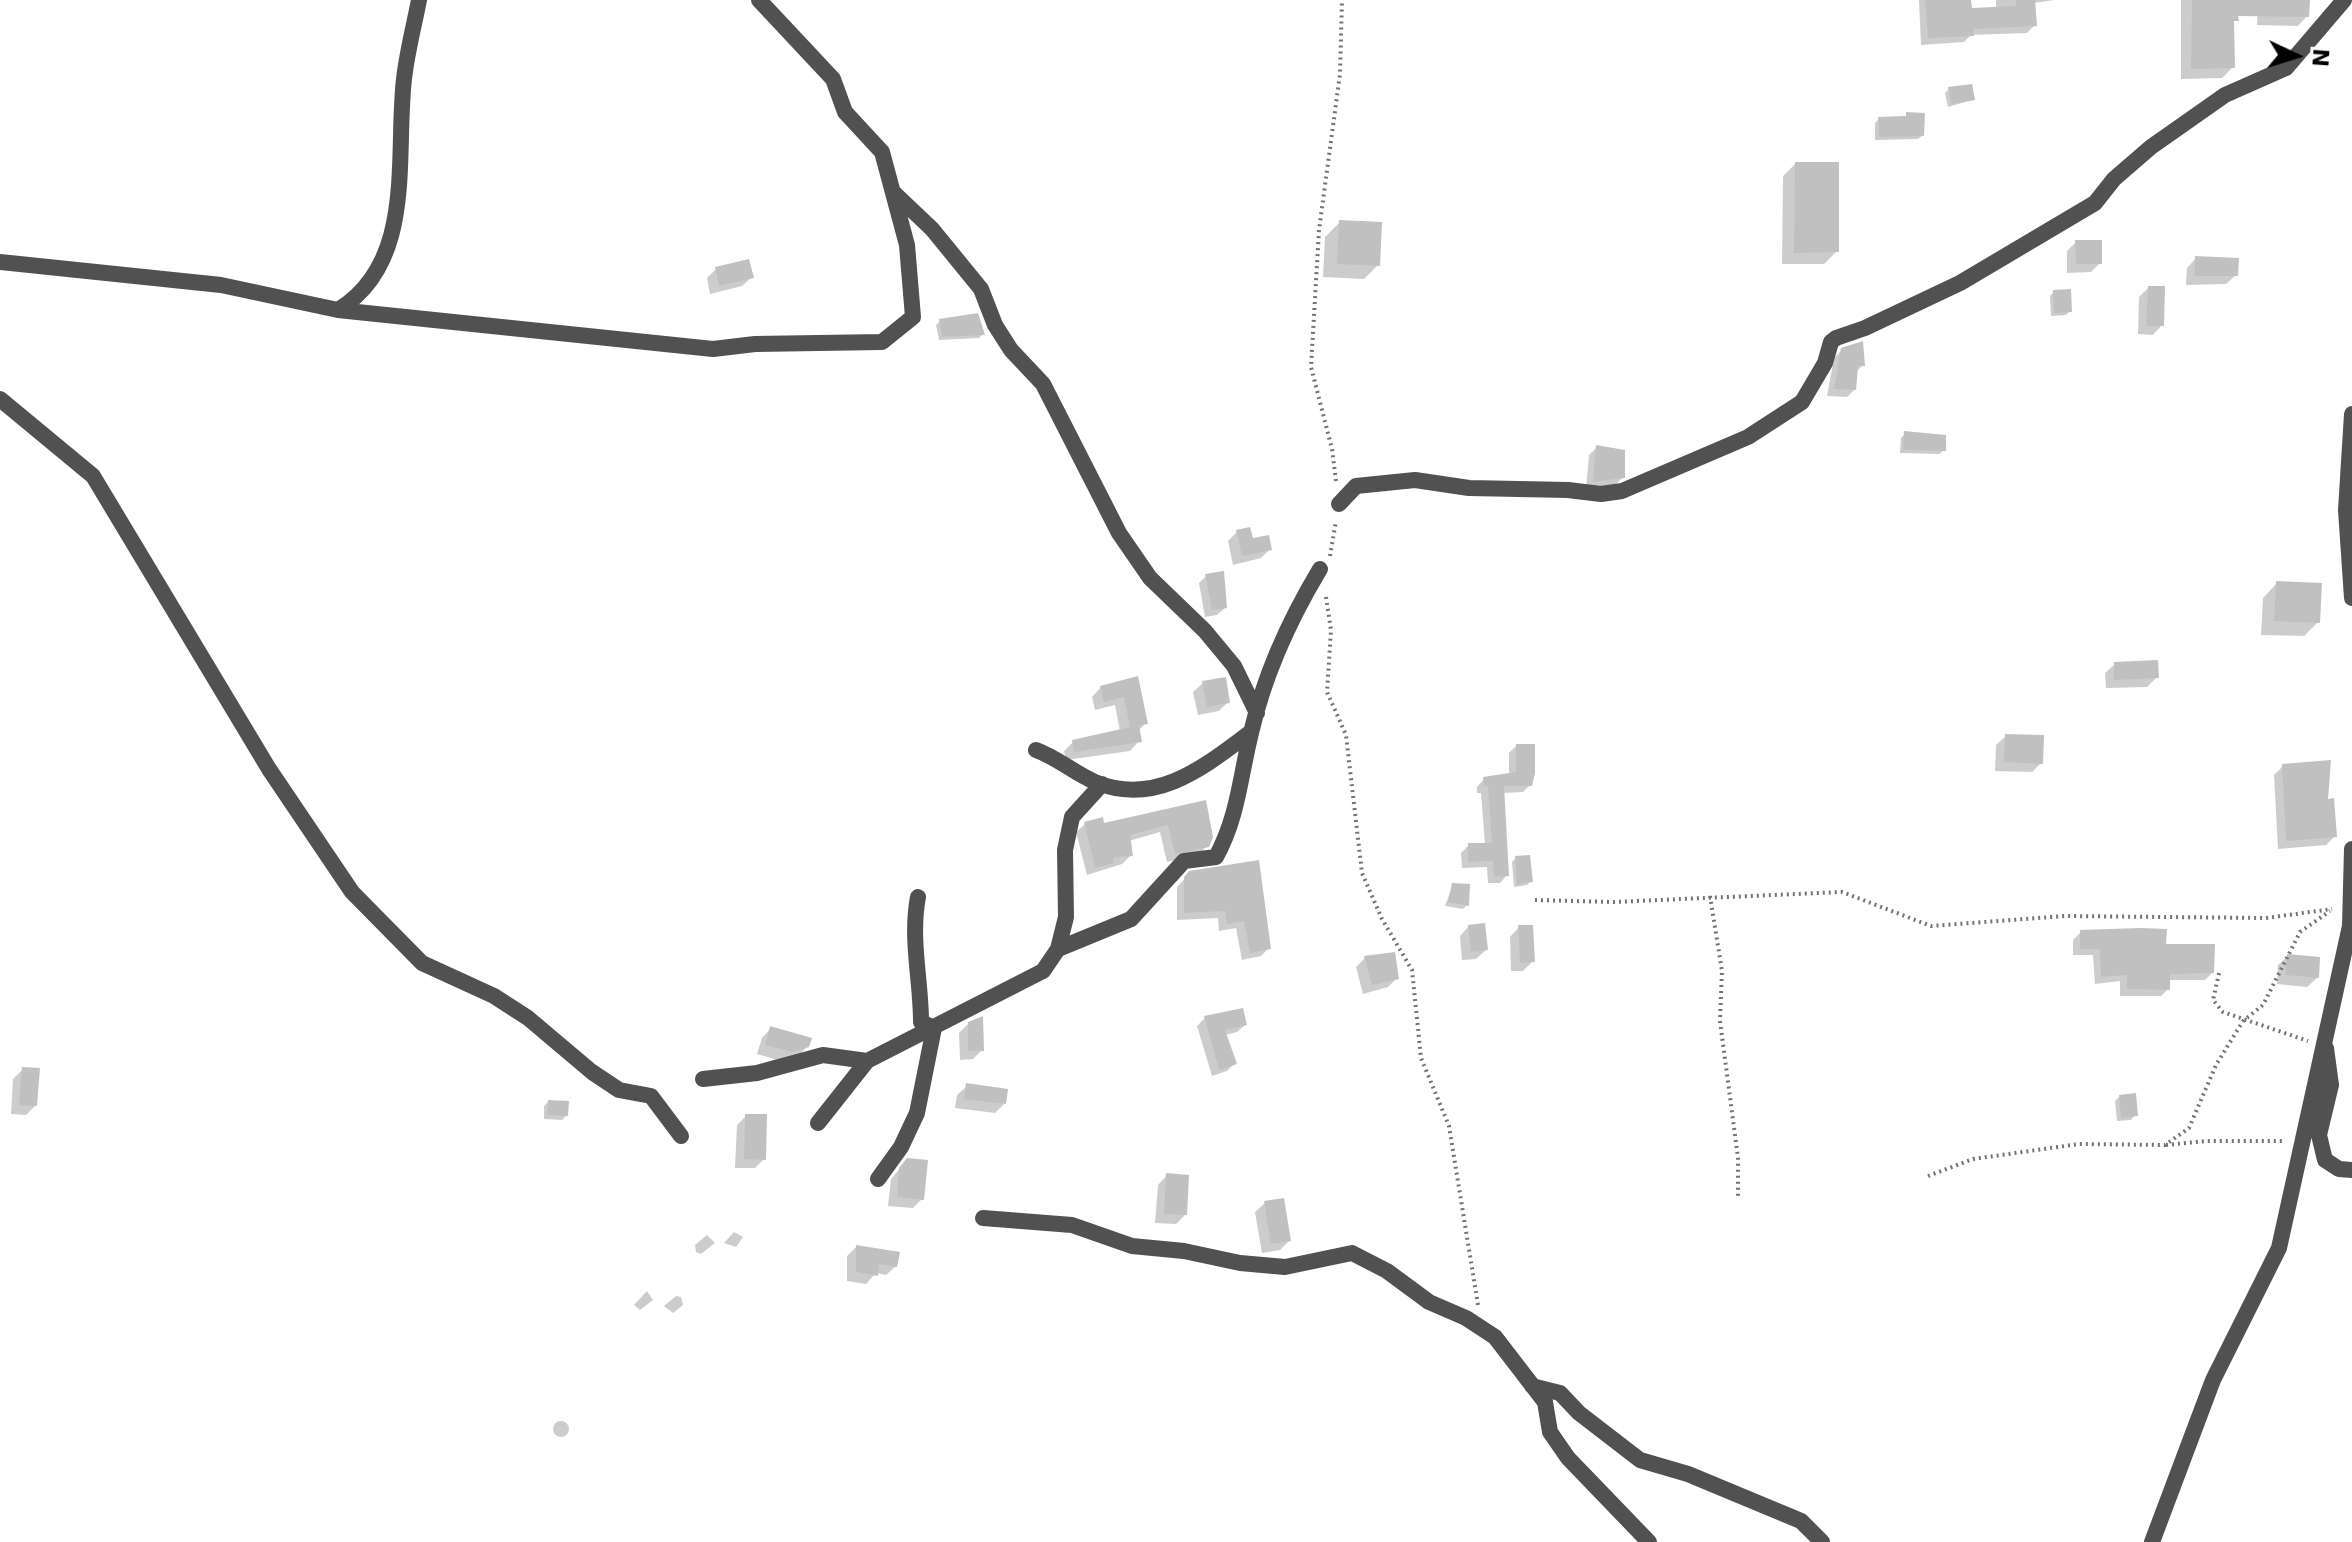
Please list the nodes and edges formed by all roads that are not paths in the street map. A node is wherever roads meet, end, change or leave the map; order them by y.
1 (419, 0) edge
2 (759, 0) edge
3 (2344, 0) edge
4 (893, 192) junction
5 (0, 262) edge
6 (338, 310) junction
7 (0, 399) edge
8 (2352, 414) edge
9 (1339, 504) road end
10 (1320, 569) road end
11 (2352, 598) edge
12 (1257, 713) junction
13 (1251, 732) junction
14 (1036, 750) dead end
15 (1102, 784) junction
16 (2352, 849) edge
17 (918, 897) dead end
18 (1058, 949) junction
19 (934, 1028) junction
20 (2323, 1040) junction
21 (867, 1061) junction
22 (703, 1079) dead end
23 (818, 1123) dead end
24 (681, 1136) dead end
25 (2352, 1170) edge
26 (878, 1179) dead end
27 (983, 1218) dead end
28 (1532, 1386) junction
29 (1649, 1542) edge
30 (1822, 1542) edge
31 (2152, 1542) edge

1 - 6 street
2 - 4 street
3 - 9 street
4 - 6 street
4 - 12 street
5 - 6 street
7 - 24 street
8 - 11 street
10 - 12 street
12 - 13 street
13 - 15 street
13 - 18 street
14 - 15 street
15 - 18 street
16 - 20 street
17 - 19 street
18 - 19 street
19 - 21 street
19 - 26 street
20 - 25 street
20 - 31 street
21 - 22 street
21 - 23 street
27 - 28 street
28 - 29 street
28 - 30 street

